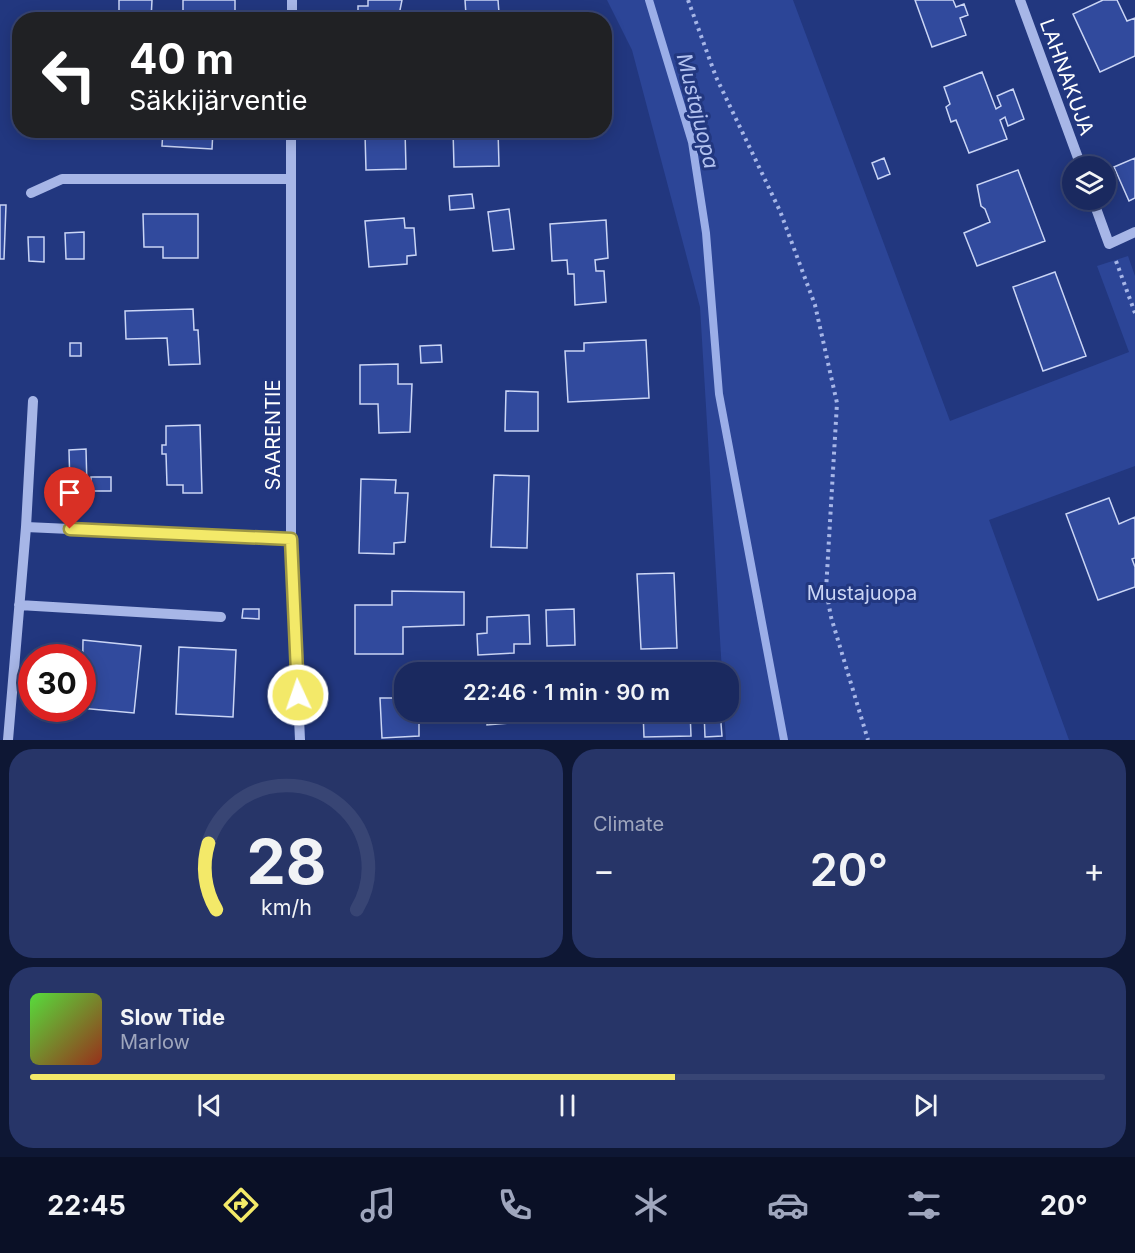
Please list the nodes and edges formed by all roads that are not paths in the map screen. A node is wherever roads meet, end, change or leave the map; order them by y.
1 (1020, 0) edge
2 (291, 138) edge
3 (1077, 156) edge
4 (291, 179) junction
5 (31, 193) dead end
6 (1097, 210) edge
7 (1135, 232) edge
8 (33, 402) dead end
9 (26, 527) junction
10 (291, 539) junction
11 (19, 605) junction
12 (221, 617) dead end
13 (8, 740) edge
14 (300, 740) edge

1 - 3 street, LAHNAKUJA
2 - 4 street, SAARENTIE
4 - 5 street
4 - 10 street, SAARENTIE
6 - 7 street
8 - 9 street
9 - 10 street
9 - 11 street
10 - 14 street, SAARENTIE
11 - 12 street
11 - 13 street

